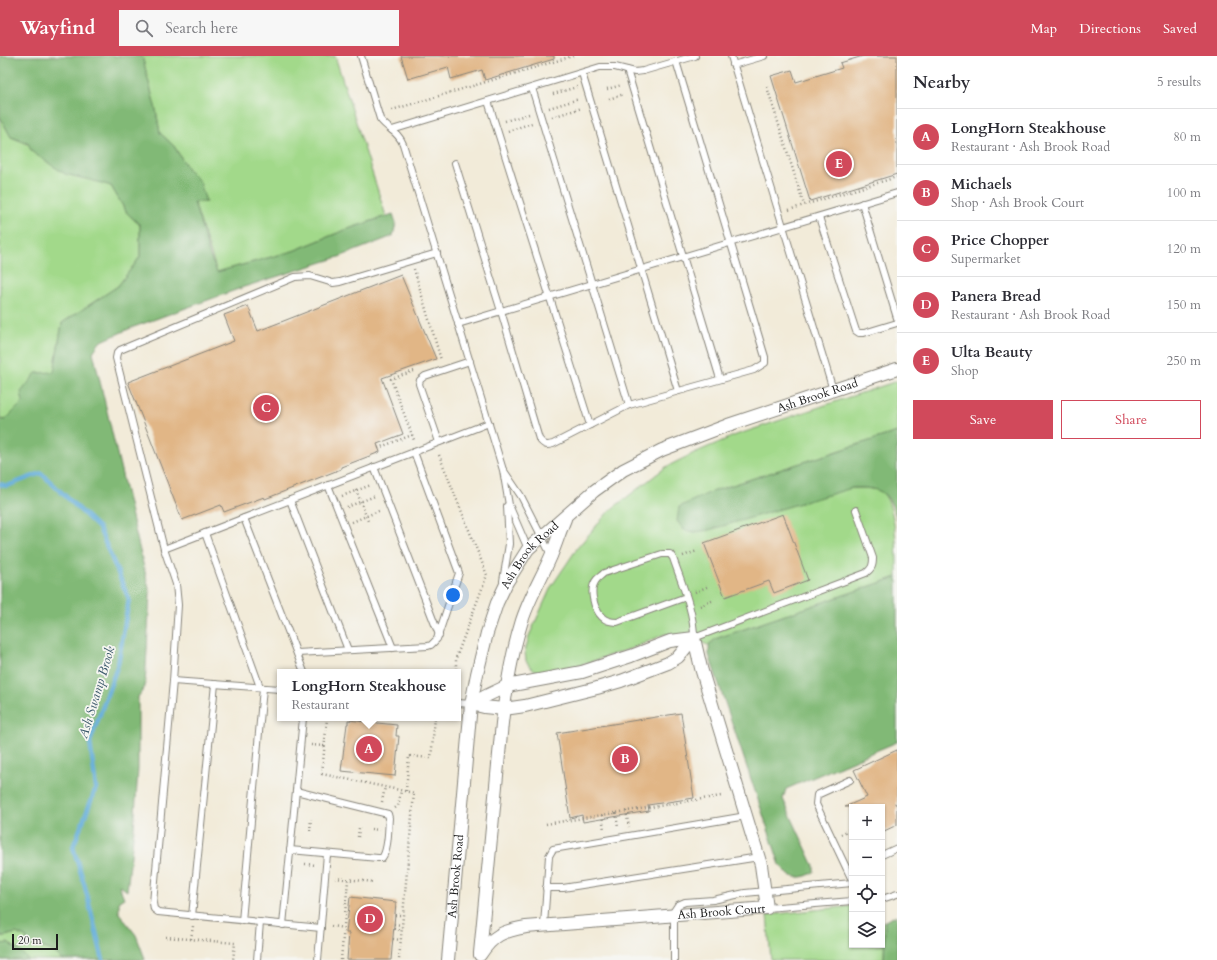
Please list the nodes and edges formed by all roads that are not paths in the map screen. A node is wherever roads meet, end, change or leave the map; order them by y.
1 (361, 56) edge
2 (696, 56) edge
3 (731, 56) edge
4 (764, 56) edge
5 (676, 62) junction
6 (733, 65) junction
7 (627, 70) junction
8 (582, 73) junction
9 (532, 88) junction
10 (488, 101) junction
11 (392, 130) junction
12 (455, 163) dead end
13 (897, 193) edge
14 (862, 203) junction
15 (819, 217) junction
16 (783, 227) junction
17 (731, 242) junction
18 (437, 253) junction
19 (683, 257) junction
20 (642, 269) junction
21 (592, 284) junction
22 (550, 296) junction
23 (501, 311) junction
24 (897, 318) edge
25 (897, 323) edge
26 (458, 324) junction
27 (470, 361) junction
28 (897, 369) edge
29 (720, 379) junction
30 (833, 390) junction
31 (678, 391) junction
32 (629, 405) junction
33 (489, 423) junction
34 (590, 425) junction
35 (438, 442) junction
36 (414, 452) junction
37 (374, 467) junction
38 (503, 470) junction
39 (328, 485) junction
40 (507, 497) junction
41 (290, 500) junction
42 (856, 510) dead end
43 (244, 518) junction
44 (565, 518) junction
45 (205, 533) junction
46 (542, 537) junction
47 (164, 549) junction
48 (528, 549) junction
49 (551, 555) junction
50 (686, 596) junction
51 (497, 603) junction
52 (439, 634) junction
53 (694, 638) junction
54 (393, 648) junction
55 (348, 650) junction
56 (296, 653) junction
57 (303, 669) edge
58 (173, 681) junction
59 (215, 684) junction
60 (506, 686) junction
61 (262, 688) junction
62 (277, 689) edge
63 (461, 702) edge
64 (471, 704) junction
65 (504, 709) junction
66 (303, 721) edge
67 (850, 780) dead end
68 (296, 791) junction
69 (746, 816) junction
70 (897, 848) edge
71 (290, 850) junction
72 (327, 854) junction
73 (885, 854) edge
74 (758, 858) junction
75 (849, 868) edge
76 (849, 882) edge
77 (546, 888) junction
78 (765, 890) junction
79 (897, 894) edge
80 (885, 898) edge
81 (849, 901) edge
82 (767, 908) junction
83 (674, 915) junction
84 (192, 916) junction
85 (242, 921) junction
86 (260, 922) junction
87 (283, 925) junction
88 (544, 925) junction
89 (321, 928) junction
90 (480, 958) edge
91 (257, 960) edge
92 (318, 960) edge
93 (448, 960) edge
94 (674, 960) edge

1 - 11 lane
2 - 5 lane
3 - 6 lane
4 - 6 lane
5 - 7 lane
5 - 17 lane
6 - 16 lane
7 - 8 lane
7 - 19 lane
8 - 9 lane
8 - 20 lane
9 - 10 lane
9 - 21 lane
10 - 11 lane
10 - 22 lane
11 - 18 lane
12 - 23 lane
13 - 14 lane
14 - 15 lane
14 - 24 lane
15 - 16 lane
15 - 25 lane
16 - 17 lane
16 - 30 lane
17 - 19 lane
17 - 29 lane
18 - 26 lane
18 - 47 lane
19 - 20 lane
19 - 29 lane
20 - 21 lane
20 - 31 lane
21 - 22 lane
21 - 32 lane
22 - 23 lane
22 - 34 lane
23 - 26 lane
23 - 34 lane
26 - 27 lane
27 - 33 lane
27 - 35 lane
28 - 30 street, Ash Brook Road
29 - 31 lane
30 - 44 street, Ash Brook Road
31 - 32 lane
32 - 34 lane
33 - 35 lane
33 - 38 lane
35 - 36 lane
36 - 37 lane
36 - 52 lane
37 - 39 lane
37 - 52 lane
38 - 40 lane
38 - 46 lane
39 - 41 lane
39 - 54 lane
40 - 48 lane
40 - 51 lane
41 - 43 lane
41 - 55 lane
42 - 53 lane
43 - 45 lane
43 - 56 lane
44 - 46 street, Ash Brook Road
44 - 49 street
45 - 47 lane
45 - 61 lane
46 - 48 street, Ash Brook Road
46 - 49 lane
47 - 58 lane
48 - 51 street, Ash Brook Road
49 - 60 street
50 - 50 lane
50 - 53 lane
51 - 64 street, Ash Brook Road
52 - 54 lane
53 - 60 street
53 - 65 street
53 - 69 street, Ash Brook Court
54 - 55 lane
55 - 56 lane
56 - 57 lane
58 - 59 lane
58 - 84 lane
59 - 61 lane
59 - 84 lane
60 - 64 street
60 - 65 street
61 - 62 lane
61 - 85 lane
63 - 64 lane
64 - 65 street
64 - 93 street, Ash Brook Road
65 - 90 street
66 - 68 lane
67 - 75 lane
68 - 71 lane
68 - 72 lane
69 - 74 street, Ash Brook Court
69 - 77 lane
70 - 73 lane
71 - 72 lane
71 - 87 lane
72 - 89 lane
74 - 77 lane
74 - 78 street, Ash Brook Court
76 - 78 lane
77 - 88 lane
78 - 82 street, Ash Brook Court
78 - 83 lane
79 - 80 lane
81 - 82 lane
82 - 83 street, Ash Brook Court
83 - 88 street, Ash Brook Court
83 - 94 lane
84 - 85 lane
85 - 86 lane
86 - 87 lane
86 - 91 lane
87 - 89 lane
88 - 90 street, Ash Brook Court
89 - 92 lane

